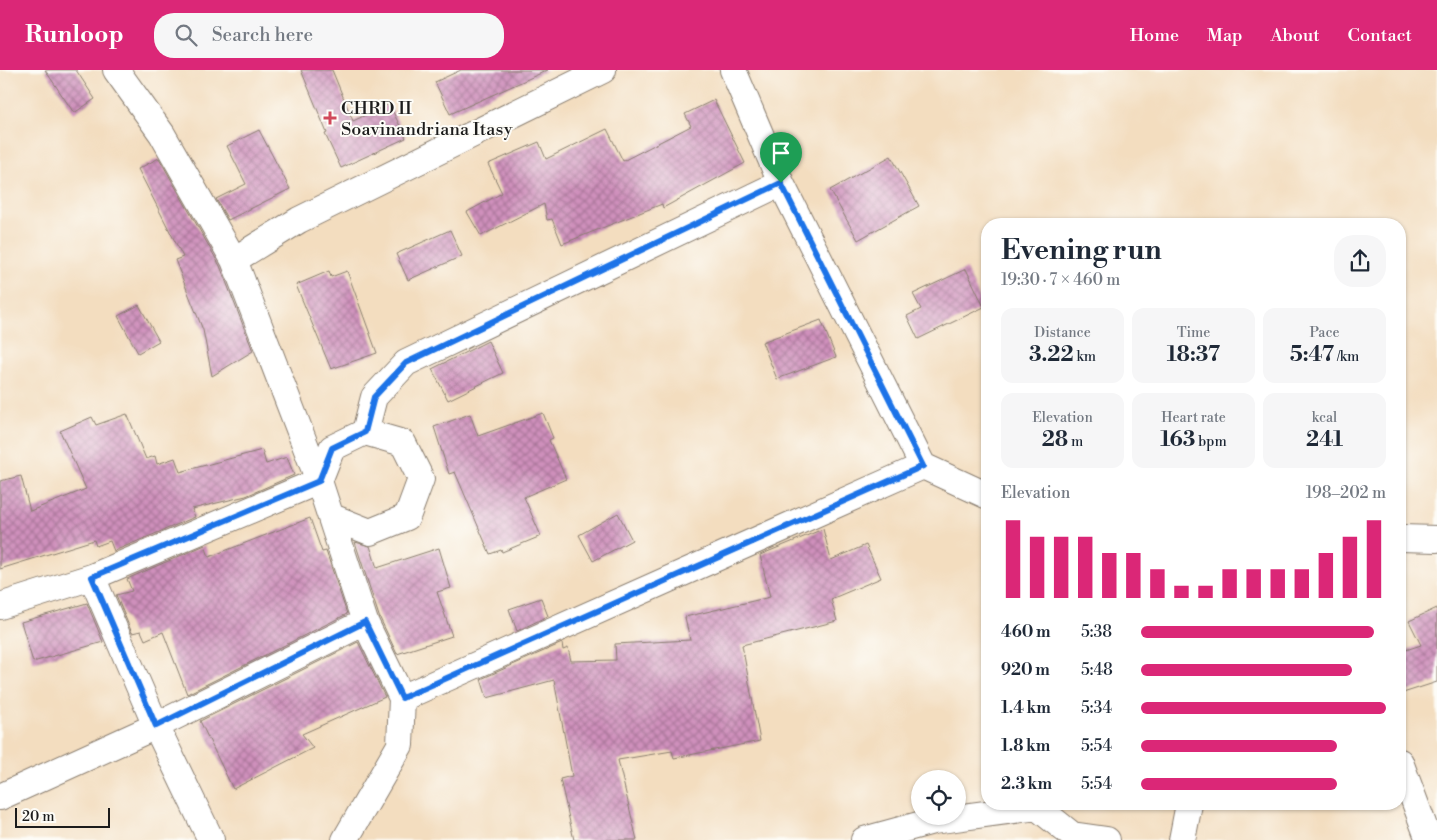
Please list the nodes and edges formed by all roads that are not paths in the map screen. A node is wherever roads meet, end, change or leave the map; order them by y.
1 (116, 70) edge
2 (602, 70) edge
3 (733, 70) edge
4 (781, 183) junction
5 (234, 260) junction
6 (365, 432) junction
7 (923, 466) junction
8 (319, 481) junction
9 (981, 493) edge
10 (332, 517) junction
11 (1406, 538) edge
12 (1437, 539) edge
13 (92, 577) junction
14 (0, 606) edge
15 (365, 622) junction
16 (402, 698) junction
17 (156, 726) junction
18 (1406, 778) edge
19 (0, 797) edge
20 (1015, 810) edge
21 (1041, 810) edge
22 (1188, 810) edge
23 (211, 840) edge
24 (346, 840) edge
25 (864, 840) edge
26 (1107, 840) edge
27 (1182, 840) edge
28 (1429, 840) edge

1 - 5 street
2 - 5 street
3 - 4 street
4 - 6 street
4 - 7 street
5 - 8 street
6 - 8 street
6 - 10 street
7 - 9 street
7 - 16 street
8 - 10 street
8 - 13 street
10 - 15 street
11 - 12 street
13 - 14 street
13 - 17 street
15 - 16 street
15 - 17 street
16 - 24 street
17 - 19 street
17 - 23 street
18 - 28 street
20 - 25 street
21 - 26 street
22 - 27 street

